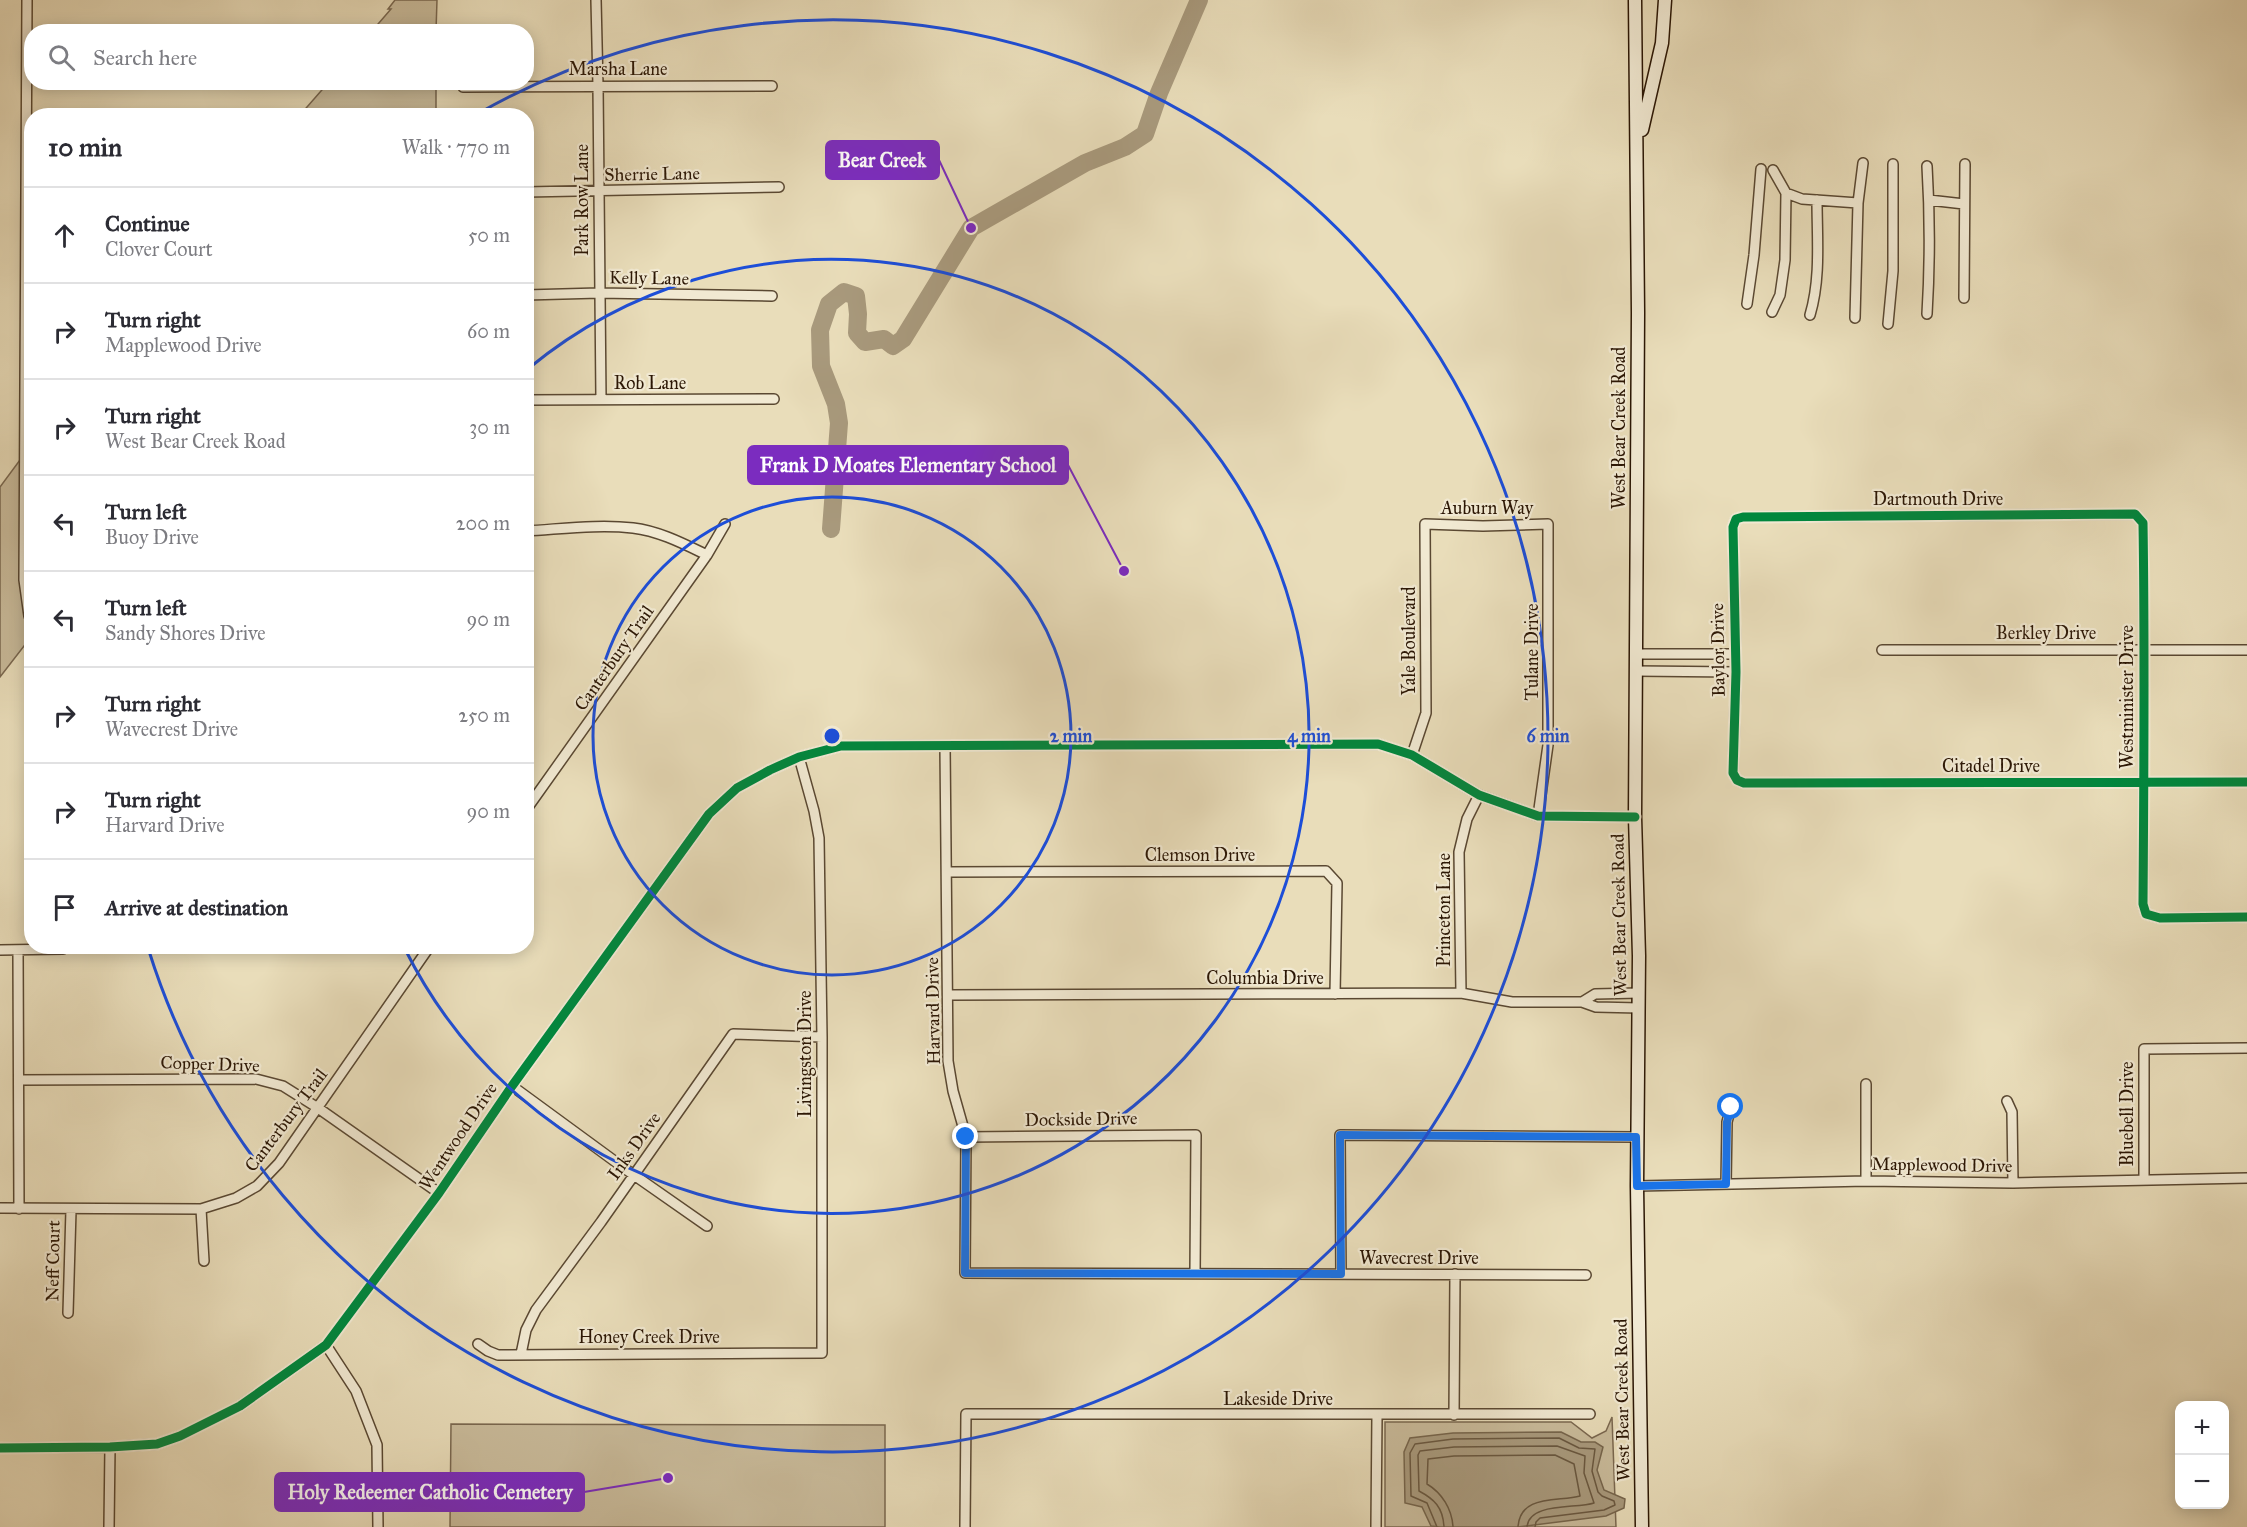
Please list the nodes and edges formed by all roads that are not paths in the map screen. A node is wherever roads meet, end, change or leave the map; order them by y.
1 (27, 0) edge
2 (596, 0) edge
3 (1635, 0) edge
4 (1665, 0) edge
5 (27, 24) edge
6 (534, 86) edge
7 (598, 86) junction
8 (772, 86) dead end
9 (27, 90) edge
10 (26, 108) edge
11 (1637, 158) junction
12 (1863, 163) dead end
13 (1893, 164) dead end
14 (1965, 164) dead end
15 (1927, 166) dead end
16 (1761, 169) dead end
17 (1773, 170) dead end
18 (779, 188) dead end
19 (598, 191) junction
20 (534, 192) edge
21 (1786, 193) junction
22 (1817, 200) junction
23 (1929, 200) junction
24 (1858, 203) junction
25 (1964, 204) junction
26 (599, 293) junction
27 (534, 295) edge
28 (772, 296) dead end
29 (1964, 298) dead end
30 (1747, 304) dead end
31 (1772, 312) dead end
32 (1927, 314) dead end
33 (1810, 315) dead end
34 (1855, 318) dead end
35 (1888, 324) dead end
36 (601, 399) junction
37 (774, 399) dead end
38 (534, 400) edge
39 (2139, 517) joint
40 (1736, 519) joint
41 (725, 524) dead end
42 (1425, 524) joint
43 (1548, 524) joint
44 (534, 530) edge
45 (707, 555) junction
46 (1882, 650) dead end
47 (2144, 650) junction
48 (2247, 650) edge
49 (1636, 654) junction
50 (1735, 654) junction
51 (1636, 671) junction
52 (1736, 672) junction
53 (945, 746) junction
54 (1412, 755) junction
55 (799, 757) junction
56 (1737, 780) joint
57 (2144, 782) junction
58 (2247, 782) edge
59 (1479, 795) junction
60 (534, 799) edge
61 (1538, 816) junction
62 (1635, 817) junction
63 (947, 872) junction
64 (2247, 917) edge
65 (0, 950) edge
66 (18, 950) junction
67 (24, 950) edge
68 (424, 954) edge
69 (1461, 993) junction
70 (1639, 993) junction
71 (1335, 994) junction
72 (949, 995) junction
73 (1582, 1002) junction
74 (1639, 1008) junction
75 (822, 1036) junction
76 (2247, 1048) edge
77 (19, 1080) junction
78 (1866, 1084) dead end
79 (512, 1086) junction
80 (2007, 1101) dead end
81 (1731, 1107) dead end
82 (318, 1108) junction
83 (966, 1137) junction
84 (1636, 1137) junction
85 (634, 1175) junction
86 (2247, 1178) edge
87 (2144, 1179) junction
88 (1866, 1181) junction
89 (2013, 1183) junction
90 (1726, 1184) junction
91 (1637, 1186) junction
92 (439, 1193) junction
93 (0, 1208) edge
94 (19, 1209) junction
95 (201, 1209) junction
96 (71, 1210) junction
97 (707, 1226) dead end
98 (204, 1261) dead end
99 (965, 1273) joint
100 (1196, 1274) junction
101 (1341, 1274) junction
102 (1455, 1274) junction
103 (1586, 1275) dead end
104 (68, 1313) dead end
105 (478, 1344) dead end
106 (326, 1345) junction
107 (822, 1353) joint
108 (522, 1354) junction
109 (1590, 1414) dead end
110 (1377, 1415) junction
111 (1454, 1415) junction
112 (110, 1447) junction
113 (0, 1448) edge
114 (109, 1527) edge
115 (378, 1527) edge
116 (965, 1527) edge
117 (1376, 1527) edge
118 (1642, 1527) edge

1 - 5 street
2 - 7 street, Park Row Lane
3 - 11 main road, West Bear Creek Road
4 - 11 main road, West Bear Creek Road
6 - 7 street, Marsha Lane
7 - 8 street, Marsha Lane
7 - 19 street, Park Row Lane
9 - 10 street
11 - 49 main road, West Bear Creek Road
12 - 24 street
13 - 35 street
14 - 25 street
15 - 23 street
16 - 30 street
17 - 21 street
18 - 19 street, Sherrie Lane
19 - 20 street, Sherrie Lane
19 - 26 street, Park Row Lane
21 - 22 street
21 - 31 street
22 - 24 street
22 - 33 street
23 - 25 street
23 - 32 street
24 - 34 street
25 - 29 street
26 - 27 street, Kelly Lane
26 - 28 street, Kelly Lane
26 - 36 street, Park Row Lane
36 - 37 street, Rob Lane
36 - 38 street, Rob Lane
39 - 40 street, Dartmouth Drive
39 - 47 street, Westminister Drive
40 - 50 street, Baylor Drive
41 - 45 street, Canterbury Trail
42 - 43 street, Auburn Way
42 - 54 street, Yale Boulevard
43 - 61 street, Tulane Drive
44 - 45 street
45 - 60 street, Canterbury Trail
46 - 47 street, Berkley Drive
47 - 48 street, Berkley Drive
47 - 57 street, Westminister Drive
49 - 50 street
49 - 51 main road, West Bear Creek Road
50 - 52 street, Baylor Drive
51 - 52 street
51 - 62 main road, West Bear Creek Road
52 - 56 street, Baylor Drive
53 - 54 street, Wentwood Drive
53 - 55 street, Wentwood Drive
53 - 63 street, Harvard Drive
54 - 59 street, Wentwood Drive
55 - 75 street, Livingston Drive
55 - 79 street, Wentwood Drive
56 - 57 street, Citadel Drive
57 - 58 street, Citadel Drive
57 - 64 street, Westminister Drive
59 - 61 street, Wentwood Drive
59 - 69 street, Princeton Lane
61 - 62 street, Wentwood Drive
62 - 70 main road, West Bear Creek Road
63 - 71 street, Clemson Drive
63 - 72 street, Harvard Drive
65 - 66 street
66 - 67 street
66 - 77 street
68 - 82 street, Canterbury Trail
69 - 71 street, Columbia Drive
69 - 73 street, Columbia Drive
70 - 73 street, Columbia Drive
70 - 74 main road, West Bear Creek Road
71 - 72 street, Columbia Drive
72 - 83 street, Harvard Drive
73 - 74 street, Columbia Drive
74 - 84 main road, West Bear Creek Road
75 - 85 street, Inks Drive
75 - 107 street, Livingston Drive
76 - 87 street, Bluebell Drive
77 - 82 street, Copper Drive
77 - 94 street
78 - 88 street
79 - 85 street
79 - 92 street, Wentwood Drive
80 - 89 street
81 - 90 street
82 - 92 street, Copper Drive
82 - 95 street, Canterbury Trail
83 - 99 street, Harvard Drive
83 - 100 street, Dockside Drive
84 - 91 main road, West Bear Creek Road
84 - 101 street
85 - 97 street
85 - 108 street, Inks Drive
86 - 87 street, Mapplewood Drive
87 - 89 street, Mapplewood Drive
88 - 89 street, Mapplewood Drive
88 - 90 street, Mapplewood Drive
90 - 91 street, Mapplewood Drive
91 - 118 main road, West Bear Creek Road
92 - 106 street, Wentwood Drive
93 - 94 street, Canterbury Trail
94 - 96 street, Canterbury Trail
95 - 96 street, Canterbury Trail
95 - 98 street
96 - 104 street, Neff Court
99 - 100 street, Wavecrest Drive
100 - 101 street, Wavecrest Drive
101 - 102 street, Wavecrest Drive
102 - 103 street, Wavecrest Drive
102 - 111 street
105 - 108 street, Honey Creek Drive
106 - 112 street, Wentwood Drive
106 - 115 street
107 - 108 street, Honey Creek Drive
109 - 111 street, Lakeside Drive
110 - 111 street, Lakeside Drive
110 - 116 street, Lakeside Drive
110 - 117 street
112 - 113 street, Wentwood Drive
112 - 114 street

